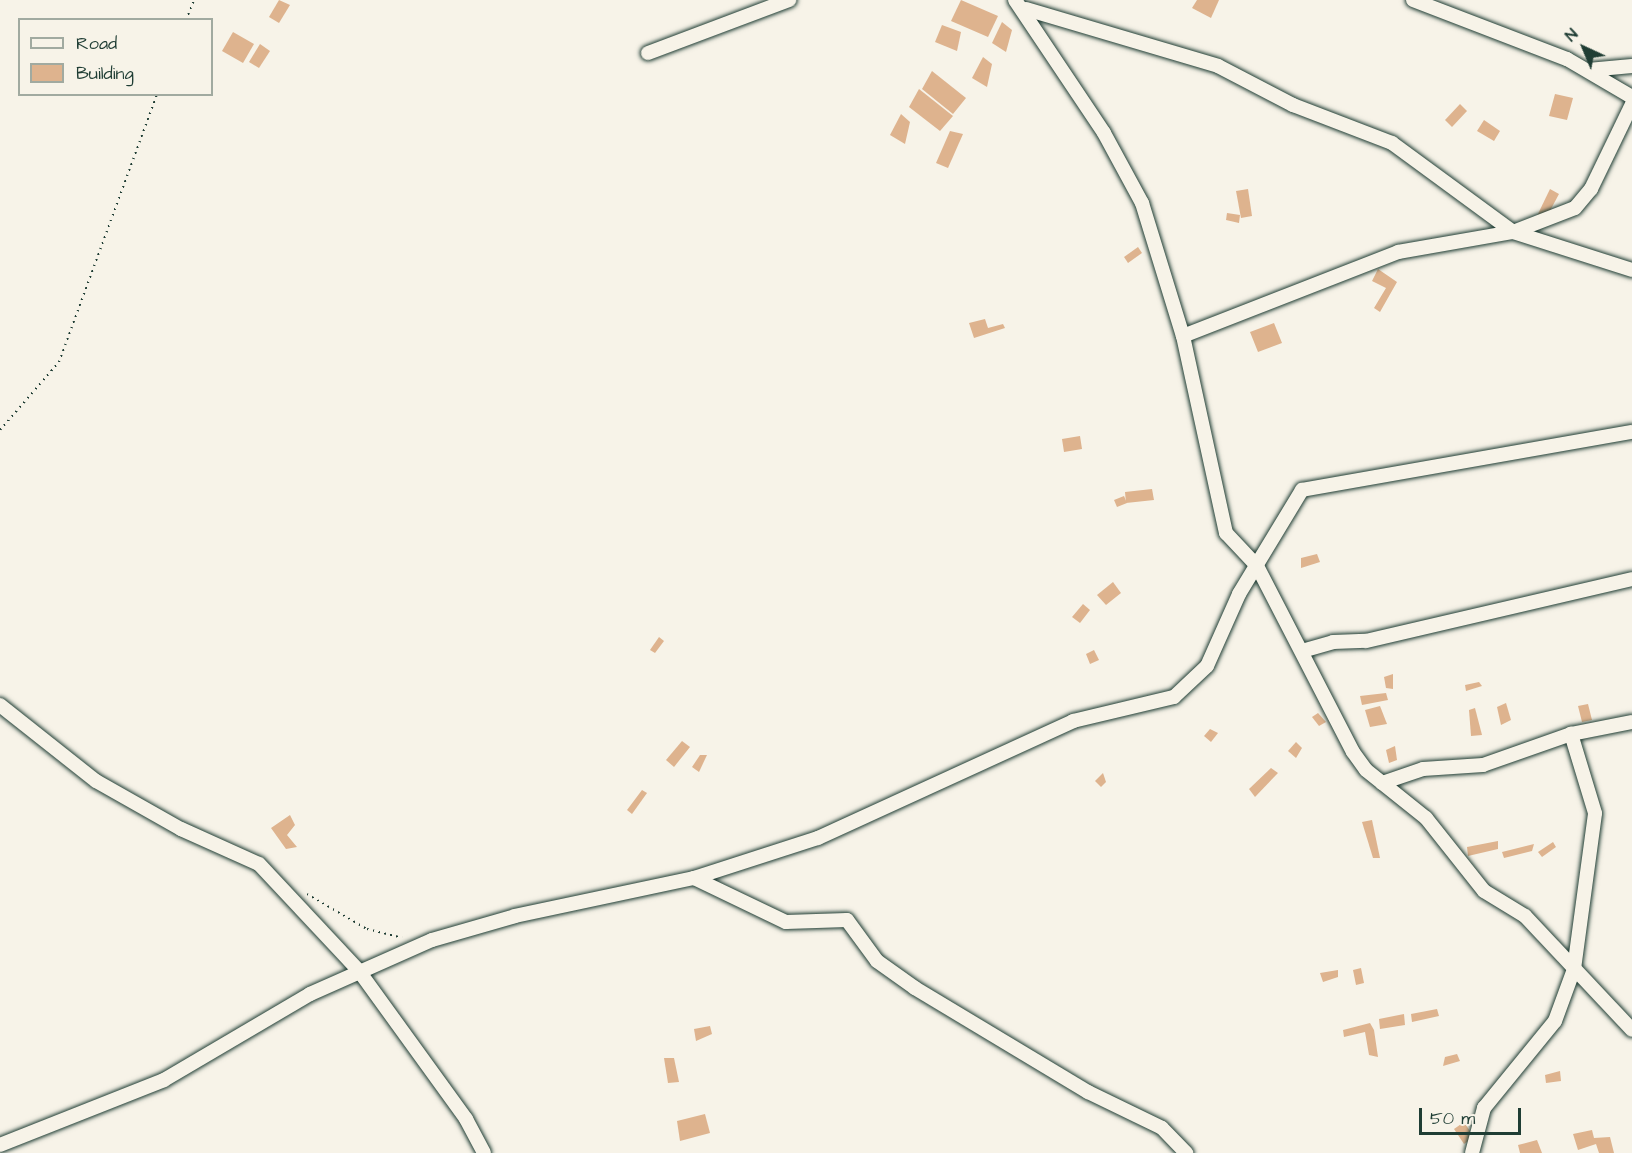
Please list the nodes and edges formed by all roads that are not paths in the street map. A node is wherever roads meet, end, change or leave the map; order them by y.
1 (789, 0) edge
2 (1413, 0) edge
3 (1021, 5) edge
4 (648, 53) dead end
5 (1632, 66) edge
6 (1588, 70) junction
7 (1632, 97) edge
8 (1632, 104) edge
9 (1513, 232) junction
10 (1632, 270) edge
11 (1183, 336) junction
12 (1632, 432) edge
13 (1257, 566) junction
14 (1632, 579) edge
15 (1302, 651) junction
16 (0, 705) edge
17 (1632, 722) edge
18 (1571, 734) junction
19 (1382, 783) junction
20 (694, 878) junction
21 (1574, 969) junction
22 (359, 971) junction
23 (1632, 1030) edge
24 (0, 1145) edge
25 (484, 1153) edge
26 (1186, 1153) edge
27 (1472, 1153) edge

1 - 4 street
2 - 6 street
3 - 9 street
3 - 11 street
5 - 6 street
6 - 7 street
8 - 9 street
9 - 10 street
9 - 11 street
11 - 13 street
12 - 13 street
13 - 15 street
13 - 20 street
14 - 15 street
15 - 19 street
16 - 22 street
17 - 18 street
18 - 19 street
18 - 21 street
19 - 21 street
20 - 22 street
20 - 26 street
21 - 23 street
21 - 27 street
22 - 24 street
22 - 25 street

